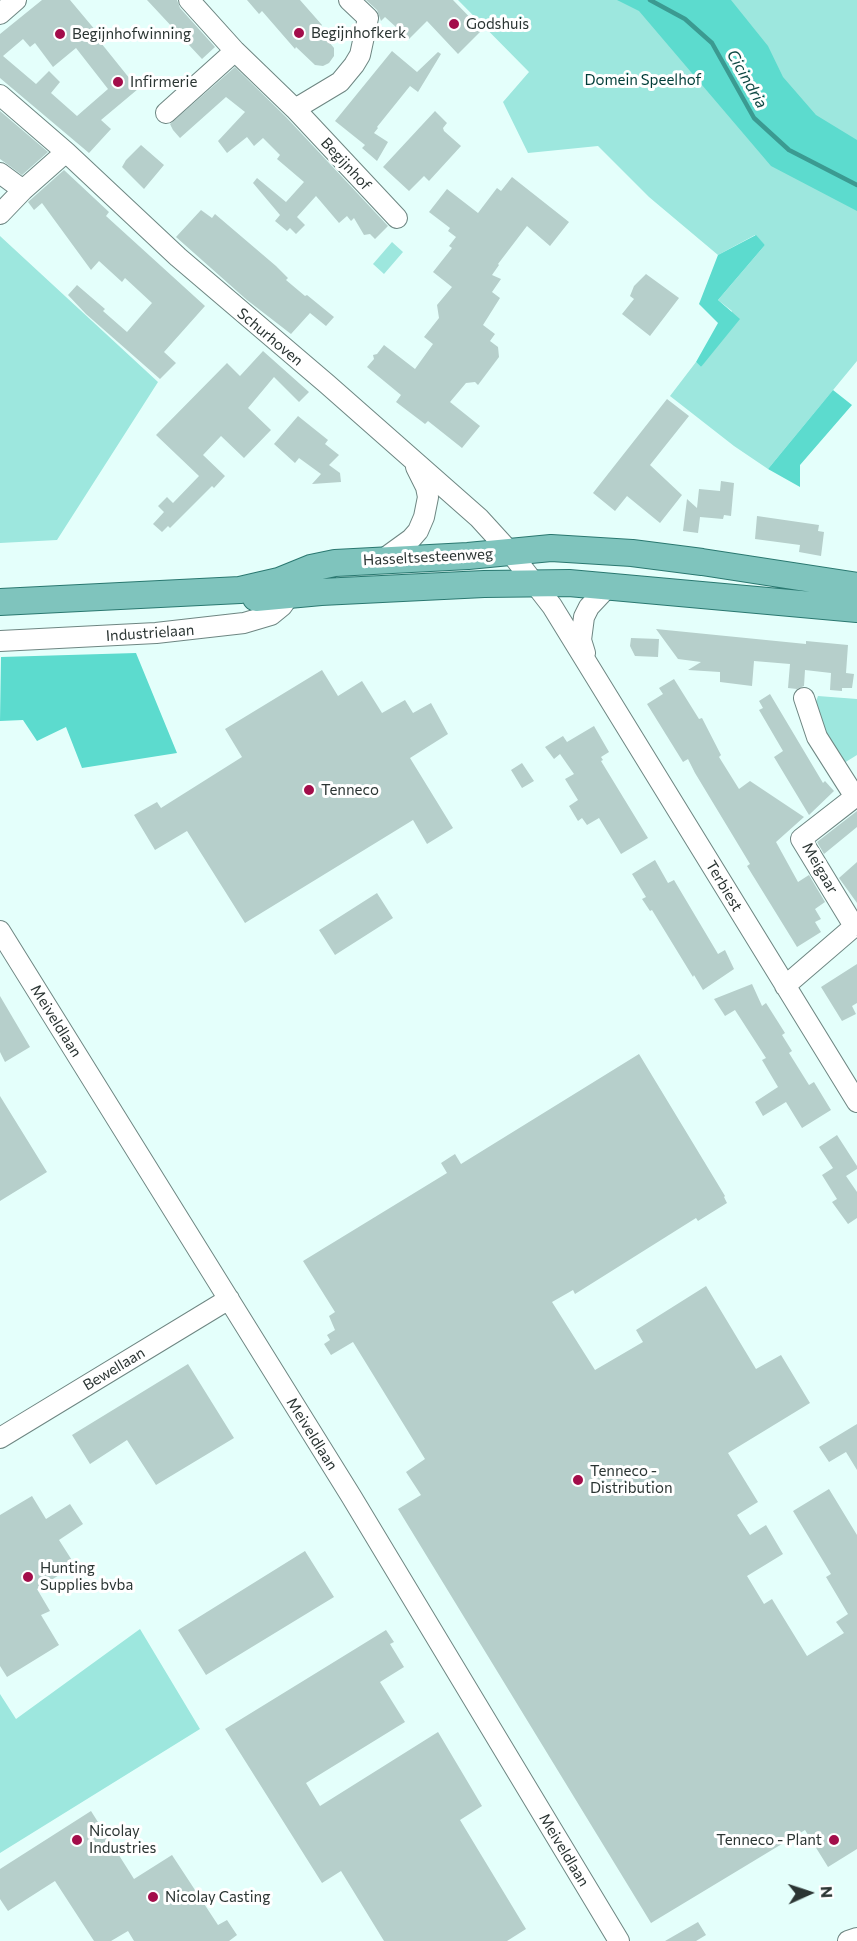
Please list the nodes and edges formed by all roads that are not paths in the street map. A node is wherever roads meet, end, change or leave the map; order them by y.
1 (16, 0) edge
2 (189, 0) edge
3 (350, 0) edge
4 (0, 14) edge
5 (235, 51) junction
6 (0, 95) edge
7 (295, 109) junction
8 (166, 113) dead end
9 (66, 152) junction
10 (0, 173) edge
11 (23, 190) junction
12 (0, 214) edge
13 (397, 219) dead end
14 (414, 462) junction
15 (510, 552) junction
16 (382, 560) junction
17 (536, 583) junction
18 (857, 586) edge
19 (612, 587) junction
20 (289, 596) junction
21 (0, 602) edge
22 (857, 609) edge
23 (0, 611) edge
24 (0, 641) edge
25 (591, 670) junction
26 (804, 698) dead end
27 (856, 925) edge
28 (0, 931) edge
29 (785, 986) junction
30 (857, 1102) edge
31 (229, 1299) junction
32 (0, 1438) edge
33 (857, 1938) edge
34 (619, 1941) edge
35 (848, 1941) edge

1 - 4 street
2 - 5 street, Begijnhof
3 - 7 street
5 - 7 street, Begijnhof
5 - 8 street
6 - 9 street, Schurhoven
7 - 13 street, Begijnhof
9 - 11 street
9 - 14 street, Schurhoven
10 - 11 street
11 - 12 street
14 - 15 street, Schurhoven
14 - 16 street
15 - 16 main road, Hasseltsesteenweg
15 - 17 street, Schurhoven
15 - 18 main road, Hasseltsesteenweg
16 - 21 main road, Hasseltsesteenweg
17 - 19 main road, Hasseltsesteenweg
17 - 20 main road, Hasseltsesteenweg
17 - 25 street, Terbiest
19 - 22 main road, Hasseltsesteenweg
19 - 25 street, Terbiest
20 - 23 main road, Hasseltsesteenweg
20 - 24 street, Industrielaan
25 - 29 street, Terbiest
26 - 27 street, Meigaar
27 - 29 street, Meigaar
28 - 31 street, Meiveldlaan
29 - 30 street, Terbiest
31 - 32 street, Bewellaan
31 - 34 street, Meiveldlaan
33 - 35 street

